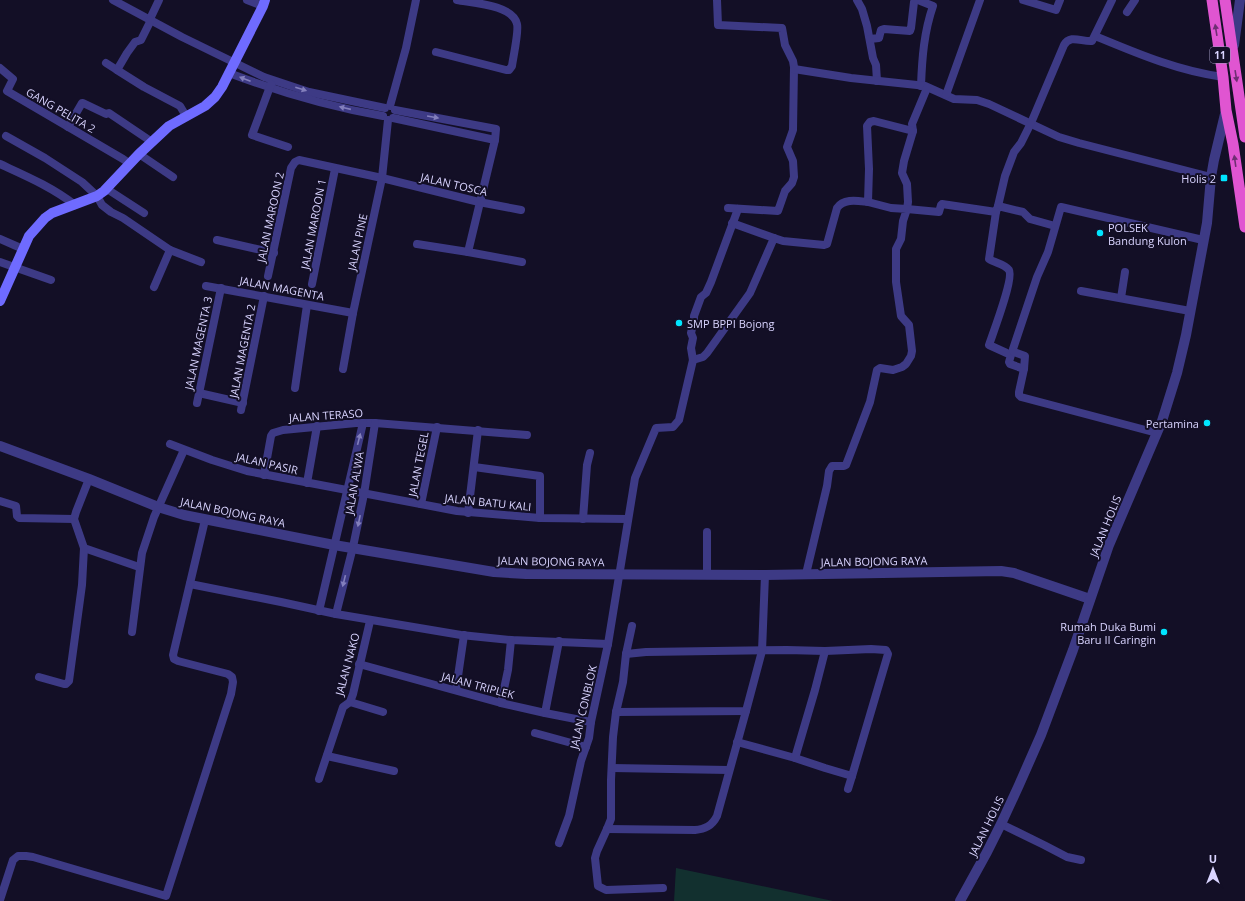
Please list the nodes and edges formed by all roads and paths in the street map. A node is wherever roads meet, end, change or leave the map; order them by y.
1 (113, 0) edge
2 (159, 0) edge
3 (247, 0) edge
4 (416, 0) edge
5 (457, 0) edge
6 (717, 0) edge
7 (857, 0) edge
8 (917, 0) edge
9 (1023, 0) edge
10 (1060, 0) edge
11 (1112, 0) edge
12 (1135, 0) edge
13 (1212, 0) edge
14 (1240, 0) edge
15 (978, 1) edge
16 (264, 3) edge
17 (493, 3) edge
18 (1225, 5) edge
19 (1238, 11) junction
20 (1128, 12) dead end
21 (151, 20) junction
22 (1095, 36) junction
23 (870, 39) junction
24 (436, 52) dead end
25 (1232, 55) junction
26 (106, 63) dead end
27 (235, 63) junction
28 (0, 68) edge
29 (794, 69) junction
30 (118, 70) junction
31 (230, 73) junction
32 (1223, 76) junction
33 (272, 80) junction
34 (876, 81) junction
35 (924, 87) junction
36 (269, 88) junction
37 (946, 95) junction
38 (1226, 110) junction
39 (389, 113) junction
40 (186, 116) junction
41 (465, 123) junction
42 (1031, 123) junction
43 (68, 127) junction
44 (913, 131) junction
45 (463, 133) junction
46 (6, 136) dead end
47 (1245, 137) edge
48 (495, 140) junction
49 (152, 142) junction
50 (1218, 142) junction
51 (1233, 144) junction
52 (288, 147) dead end
53 (139, 154) junction
54 (295, 162) joint
55 (0, 164) edge
56 (130, 164) junction
57 (335, 169) junction
58 (173, 177) dead end
59 (1211, 177) junction
60 (382, 178) junction
61 (107, 189) junction
62 (96, 196) junction
63 (479, 202) junction
64 (868, 202) junction
65 (75, 205) junction
66 (728, 208) dead end
67 (738, 208) junction
68 (907, 209) junction
69 (997, 209) junction
70 (521, 210) dead end
71 (144, 213) dead end
72 (732, 223) junction
73 (1055, 226) junction
74 (1245, 227) edge
75 (774, 238) junction
76 (0, 239) edge
77 (217, 240) dead end
78 (1203, 240) junction
79 (417, 244) dead end
80 (23, 249) junction
81 (170, 250) junction
82 (468, 252) junction
83 (274, 253) junction
84 (0, 262) edge
85 (201, 262) dead end
86 (522, 262) dead end
87 (15, 267) junction
88 (1125, 272) dead end
89 (268, 276) dead end
90 (50, 280) dead end
91 (312, 284) dead end
92 (206, 286) dead end
93 (154, 287) dead end
94 (221, 288) junction
95 (1082, 291) dead end
96 (264, 296) junction
97 (1121, 298) junction
98 (0, 301) edge
99 (307, 305) junction
100 (1190, 311) junction
101 (353, 313) junction
102 (1012, 353) junction
103 (693, 360) junction
104 (343, 369) dead end
105 (1024, 369) junction
106 (295, 388) dead end
107 (199, 393) junction
108 (197, 403) dead end
109 (363, 423) junction
110 (375, 423) junction
111 (318, 426) junction
112 (437, 427) junction
113 (478, 430) junction
114 (1157, 433) junction
115 (527, 435) dead end
116 (170, 444) dead end
117 (0, 446) edge
118 (184, 450) junction
119 (590, 453) dead end
120 (474, 467) junction
121 (264, 475) junction
122 (89, 479) junction
123 (307, 483) junction
124 (346, 491) junction
125 (364, 494) junction
126 (0, 501) edge
127 (421, 504) junction
128 (158, 507) junction
129 (468, 513) junction
130 (540, 518) junction
131 (583, 518) junction
132 (628, 519) junction
133 (74, 520) junction
134 (206, 520) junction
135 (707, 532) dead end
136 (334, 545) junction
137 (84, 548) junction
138 (353, 548) junction
139 (139, 567) junction
140 (619, 574) junction
141 (707, 574) junction
142 (806, 574) junction
143 (765, 575) junction
144 (190, 584) junction
145 (1090, 599) junction
146 (319, 611) junction
147 (336, 614) junction
148 (370, 620) junction
149 (632, 626) dead end
150 (132, 632) dead end
151 (464, 635) junction
152 (511, 640) junction
153 (559, 642) junction
154 (608, 644) junction
155 (762, 651) junction
156 (825, 651) junction
157 (626, 654) junction
158 (360, 664) junction
159 (39, 677) dead end
160 (456, 690) junction
161 (350, 702) junction
162 (502, 703) junction
163 (746, 711) junction
164 (383, 712) dead end
165 (616, 712) junction
166 (545, 713) junction
167 (591, 722) junction
168 (535, 733) dead end
169 (737, 742) junction
170 (586, 748) junction
171 (327, 756) junction
172 (795, 758) junction
173 (612, 768) junction
174 (729, 770) junction
175 (394, 771) dead end
176 (852, 776) junction
177 (319, 779) dead end
178 (848, 789) dead end
179 (1001, 824) junction
180 (607, 829) junction
181 (560, 843) dead end
182 (1081, 860) dead end
183 (664, 888) dead end
184 (0, 900) edge
185 (960, 901) edge

1 - 21 street
2 - 21 street
3 - 16 street
4 - 39 street, JALAN PINE
5 - 17 street
6 - 29 street
7 - 23 street
8 - 23 street
8 - 35 street
9 - 10 street
11 - 22 street
12 - 20 street
32 -> 13 highway, 11
14 - 19 street
15 - 37 street
16 - 27 main road
17 - 24 street
18 - 19 street
18 - 25 highway, 11
19 - 25 street
21 - 27 street
21 - 30 street
22 - 32 street
22 - 42 street
23 - 34 street
25 -> 47 highway, 11
26 - 30 street
27 - 31 main road
27 - 33 street
28 - 43 street, GANG PELITA 2
29 - 34 street
29 - 67 street
30 - 40 street
36 -> 31 street
31 - 40 main road
32 - 38 highway, 11
33 - 36 street
33 -> 39 street
34 - 35 street
35 - 37 street
35 - 44 street
39 -> 36 street
36 - 52 street
37 - 42 street
38 - 50 street, JALAN HOLIS
38 - 51 highway, 11
39 -> 41 street
39 - 45 street
39 - 60 street, JALAN PINE
40 - 49 main road
41 - 45 street
41 - 48 street
42 - 59 street
42 - 69 street
43 - 49 street
43 - 56 street, GANG PELITA 2
44 - 64 street
44 - 68 street
45 - 48 street
46 - 62 street
48 - 63 street
49 - 53 main road
50 - 51 street
50 - 59 street, JALAN HOLIS
74 -> 51 highway, 11
53 - 56 main road
53 - 58 street
54 - 57 street, JALAN TOSCA
54 - 83 street, JALAN MAROON 2
55 - 65 street
56 - 61 main road
57 - 60 street, JALAN TOSCA
57 - 91 street, JALAN MAROON 1
59 - 78 street, JALAN HOLIS
60 - 63 street, JALAN TOSCA
60 - 101 street, JALAN PINE
61 - 62 main road
61 - 71 street
62 - 65 main road
62 - 81 street
63 - 70 street, JALAN TOSCA
63 - 82 street
64 - 68 street
64 - 75 street
65 - 80 main road
66 - 67 street
67 - 72 street
68 - 69 street
68 - 142 street
69 - 73 street
69 - 102 street
72 - 75 street
72 - 103 street
73 - 78 street
73 - 102 street
75 - 103 street
76 - 80 street
77 - 83 street
78 - 100 street, JALAN HOLIS
79 - 82 street
80 - 87 main road
81 - 85 street
81 - 93 street
82 - 86 street
83 - 89 street, JALAN MAROON 2
84 - 87 street
87 - 90 street
87 - 98 main road
88 - 97 street
92 - 94 street, JALAN MAGENTA
94 - 96 street, JALAN MAGENTA
94 - 107 street, JALAN MAGENTA 3
95 - 97 street
96 - 99 street, JALAN MAGENTA
96 - 107 street, JALAN MAGENTA 2
97 - 100 street
99 - 101 street, JALAN MAGENTA
99 - 106 street
100 - 114 street, JALAN HOLIS
101 - 104 street, JALAN PINE
102 - 105 street
102 - 105 street
103 - 132 street, JALAN CONBLOK
105 - 114 street
107 - 108 street, JALAN MAGENTA 3
109 - 110 street, JALAN TERASO
109 - 111 street, JALAN TERASO
124 -> 109 street, JALAN ALWA
110 - 112 street, JALAN TERASO
110 - 125 street, JALAN ALWA
111 - 121 street, JALAN TERASO
111 - 123 street
112 - 113 street, JALAN TERASO
112 - 127 street, JALAN TEGEL
113 - 115 street, JALAN TERASO
113 - 120 street
114 - 145 street, JALAN HOLIS
116 - 118 street, JALAN PASIR
117 - 122 street, JALAN BOJONG RAYA
118 - 121 street, JALAN PASIR
118 - 128 street
119 - 131 street
120 - 129 street
120 - 130 street
121 - 123 street, JALAN PASIR
122 - 128 street, JALAN BOJONG RAYA
122 - 133 street
123 - 124 street, JALAN PASIR
124 - 125 street, JALAN BATU KALI
124 - 136 street, JALAN ALWA
125 - 127 street, JALAN BATU KALI
125 -> 138 street, JALAN ALWA
126 - 133 street
127 - 129 street, JALAN BATU KALI
128 - 134 street, JALAN BOJONG RAYA
128 - 139 street
129 - 130 street, JALAN BATU KALI
130 - 131 street, JALAN BATU KALI
131 - 132 street, JALAN BATU KALI
132 - 140 street, JALAN CONBLOK
133 - 137 street
134 - 136 street, JALAN BOJONG RAYA
134 - 144 street
135 - 141 street
136 - 138 street, JALAN BOJONG RAYA
136 - 146 street, JALAN ALWA
137 - 139 street
137 - 159 street
138 - 140 street, JALAN BOJONG RAYA
138 -> 147 street, JALAN ALWA
139 - 150 street
140 - 141 street, JALAN BOJONG RAYA
140 - 154 street, JALAN CONBLOK
141 - 143 street, JALAN BOJONG RAYA
142 - 143 street, JALAN BOJONG RAYA
142 - 145 street, JALAN BOJONG RAYA
143 - 155 street
144 - 146 street
144 - 184 street
145 - 179 street, JALAN HOLIS
146 - 147 street
147 - 148 street
148 - 151 street
148 - 158 street, JALAN NAKO
149 - 157 street
151 - 152 street
151 - 160 street
152 - 153 street
152 - 162 street
153 - 154 street
153 - 166 street
154 - 167 street, JALAN CONBLOK
155 - 156 street
155 - 157 street
155 - 163 street
156 - 172 street
156 - 176 street
157 - 165 street
158 - 160 street, JALAN TRIPLEK
158 - 161 street, JALAN NAKO
160 - 162 street, JALAN TRIPLEK
161 - 164 street
161 - 171 street, JALAN NAKO
162 - 166 street, JALAN TRIPLEK
163 - 165 street
163 - 169 street
165 - 173 street
166 - 167 street, JALAN TRIPLEK
167 - 170 street, JALAN CONBLOK
168 - 170 street
169 - 172 street
169 - 174 street
170 - 181 street, JALAN CONBLOK
171 - 175 street
171 - 177 street, JALAN NAKO
172 - 176 street
173 - 174 street
173 - 180 street
174 - 180 street
176 - 178 street
179 - 182 street
179 - 185 street, JALAN HOLIS
180 - 183 street

